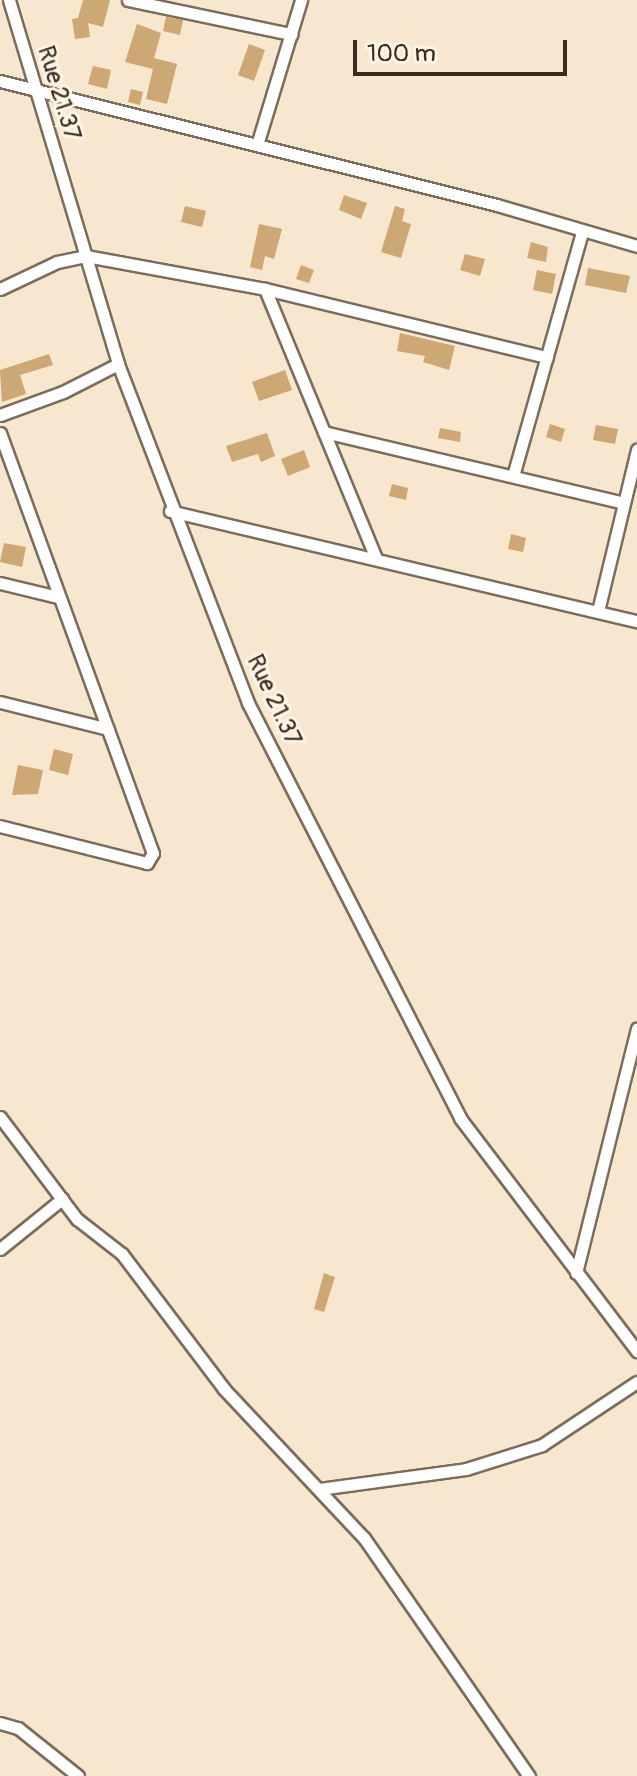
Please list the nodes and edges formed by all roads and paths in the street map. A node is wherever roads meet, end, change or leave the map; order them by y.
1 (9, 0) edge
2 (128, 0) edge
3 (301, 0) edge
4 (291, 34) junction
5 (0, 81) edge
6 (34, 91) junction
7 (257, 145) junction
8 (582, 232) junction
9 (637, 246) edge
10 (86, 256) junction
11 (0, 289) edge
12 (265, 289) junction
13 (547, 357) junction
14 (118, 364) junction
15 (0, 415) edge
16 (324, 432) junction
17 (0, 433) edge
18 (637, 450) edge
19 (513, 476) junction
20 (624, 503) junction
21 (170, 511) junction
22 (376, 558) junction
23 (0, 583) edge
24 (58, 597) junction
25 (598, 611) junction
26 (637, 621) edge
27 (0, 702) edge
28 (108, 729) junction
29 (0, 826) edge
30 (637, 1029) edge
31 (0, 1117) edge
32 (62, 1199) junction
33 (0, 1249) edge
34 (576, 1273) junction
35 (637, 1351) edge
36 (637, 1382) edge
37 (319, 1489) junction
38 (0, 1723) edge
39 (78, 1776) edge
40 (529, 1776) edge

1 - 6 street, Rue 21.37
2 - 4 street
3 - 4 street
4 - 7 street
5 - 6 street
6 - 7 street
6 - 10 street, Rue 21.37
7 - 8 street
8 - 9 street
8 - 13 street
10 - 11 street
10 - 12 street
10 - 14 street, Rue 21.37
12 - 13 street
12 - 16 street
13 - 19 street
14 - 15 street
14 - 21 street, Rue 21.37
16 - 19 street
16 - 22 street
17 - 24 street
18 - 20 street
19 - 20 street
20 - 25 street
21 - 22 street
21 - 34 street, Rue 21.37
22 - 25 street
23 - 24 street
24 - 28 street
25 - 26 street
27 - 28 street
28 - 29 street
30 - 34 street
31 - 32 street
32 - 33 street
32 - 37 street
34 - 35 street, Rue 21.37
36 - 37 street
37 - 40 street
38 - 39 street

